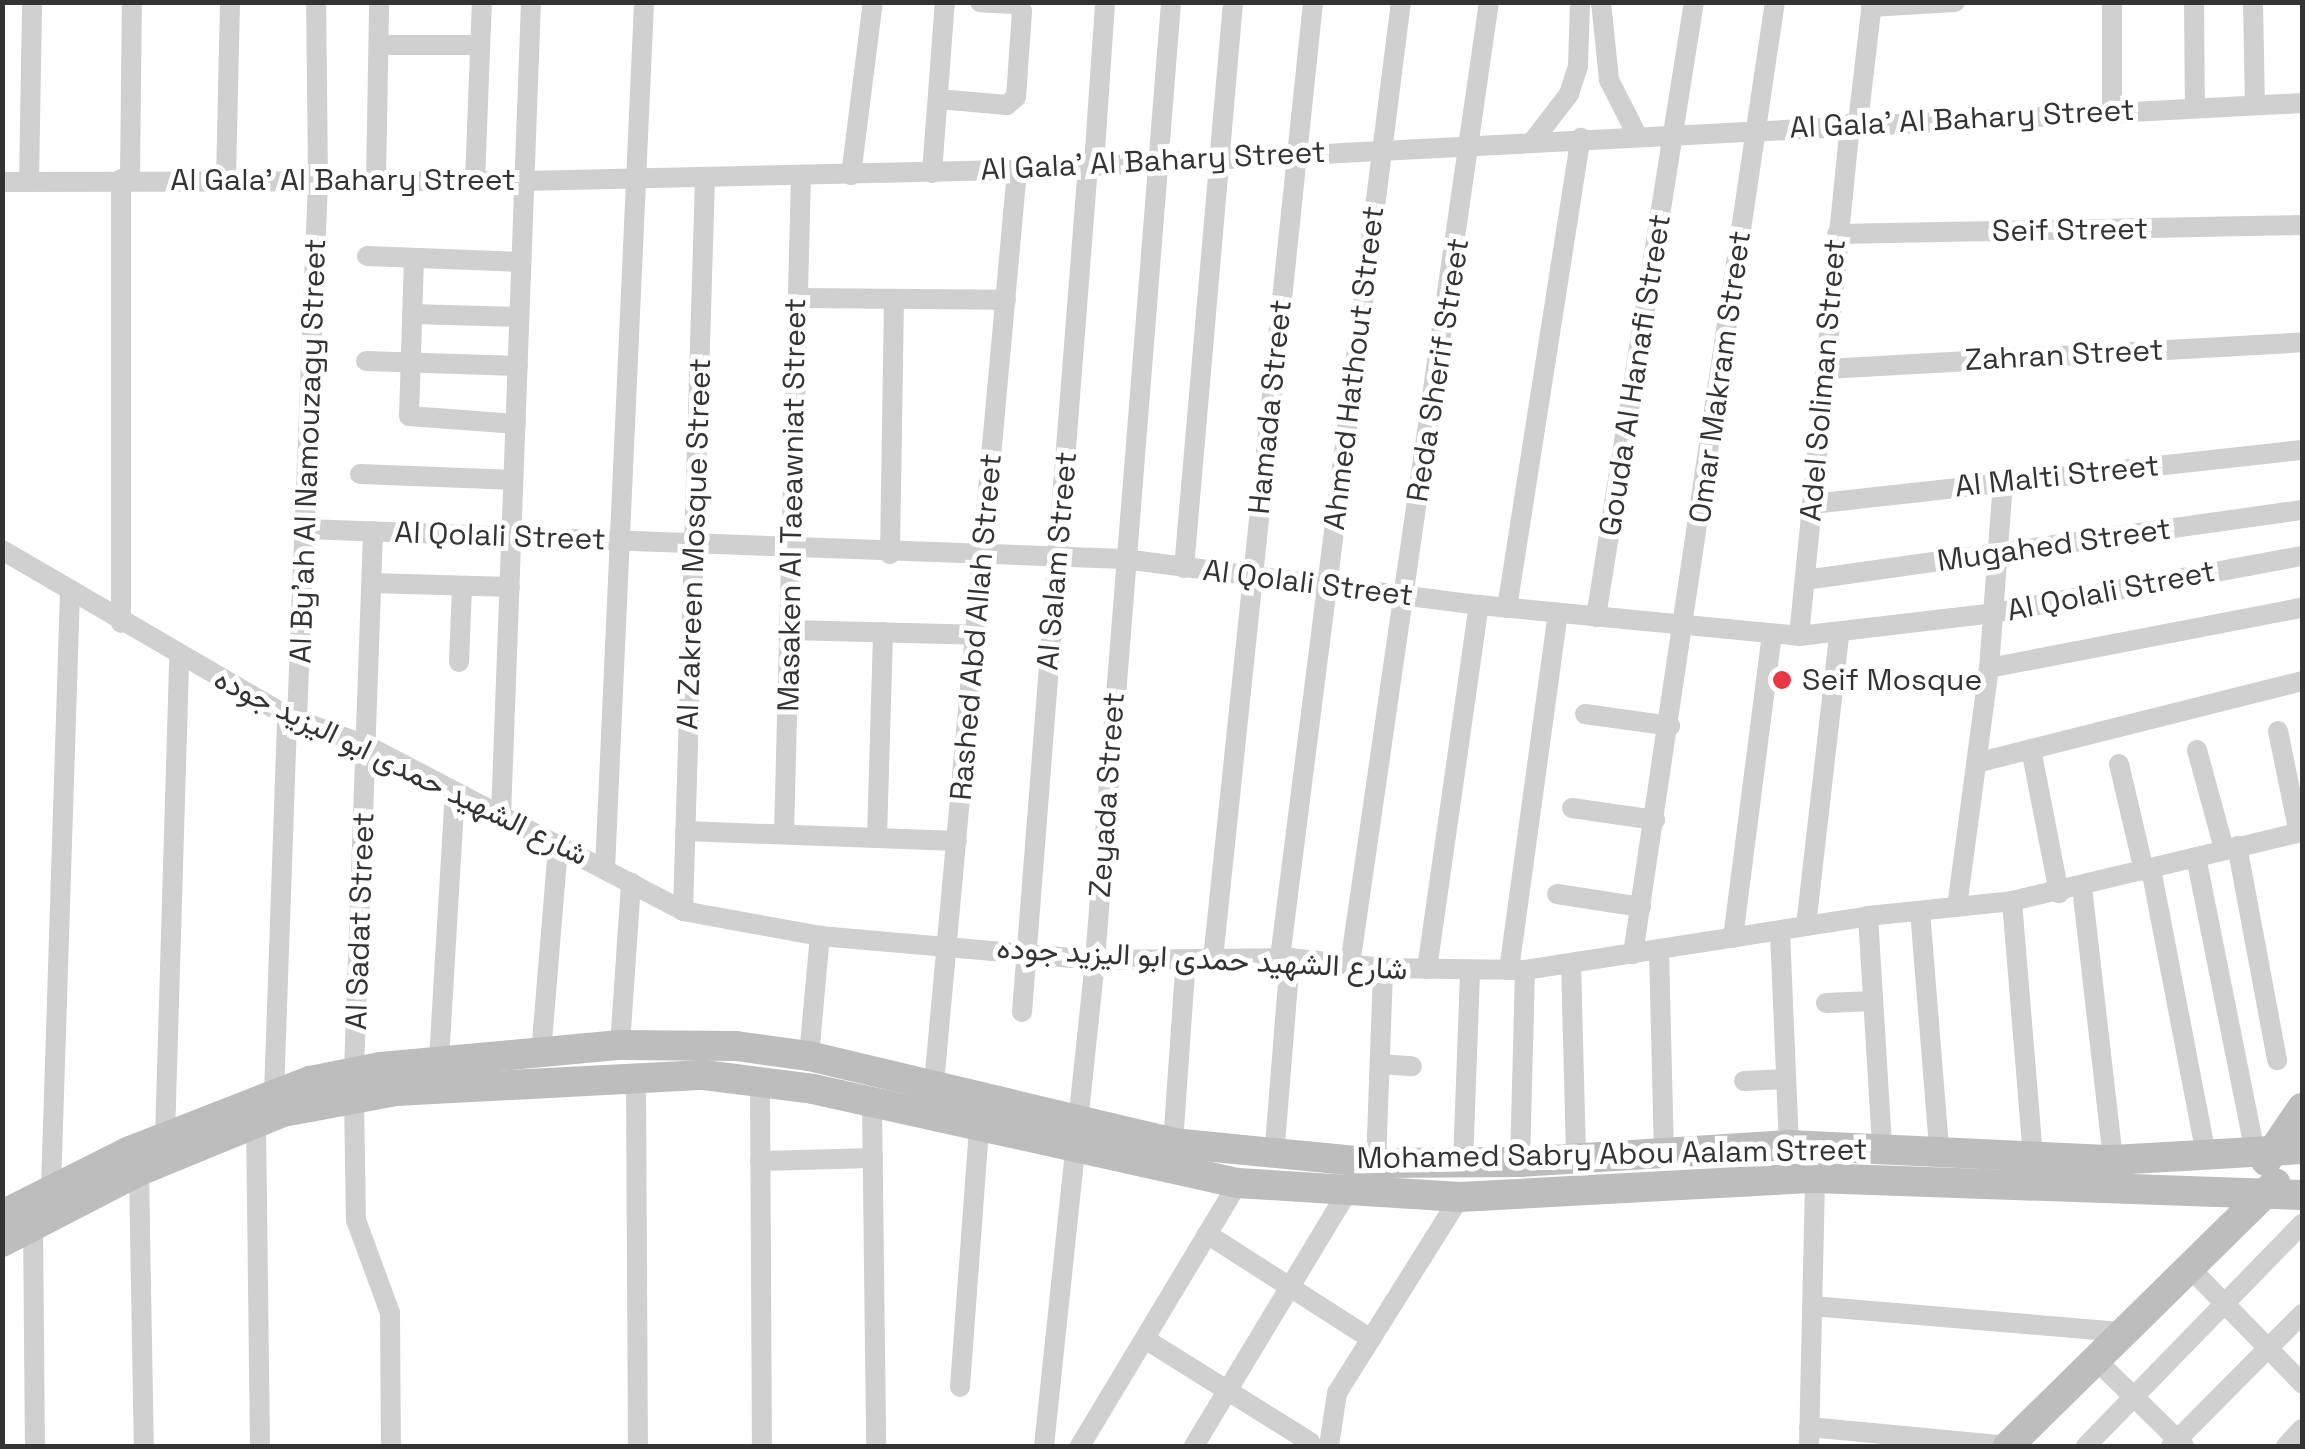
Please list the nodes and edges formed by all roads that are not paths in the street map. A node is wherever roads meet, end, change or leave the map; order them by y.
1 (32, 2) edge
2 (132, 2) edge
3 (230, 2) edge
4 (316, 2) edge
5 (380, 2) edge
6 (482, 2) edge
7 (531, 2) edge
8 (644, 2) edge
9 (872, 2) edge
10 (945, 2) edge
11 (980, 2) edge
12 (1105, 2) edge
13 (1171, 2) edge
14 (1233, 2) edge
15 (1314, 2) edge
16 (1401, 2) edge
17 (1489, 2) edge
18 (1694, 2) edge
19 (1775, 2) edge
20 (1955, 2) edge
21 (2112, 2) edge
22 (2194, 2) edge
23 (2253, 2) edge
24 (1580, 3) edge
25 (1600, 3) edge
26 (1872, 5) edge
27 (378, 45) junction
28 (480, 45) junction
29 (938, 99) junction
30 (2302, 102) edge
31 (2255, 105) junction
32 (2195, 108) junction
33 (2112, 112) junction
34 (1854, 124) junction
35 (1754, 129) junction
36 (1673, 133) junction
37 (1637, 135) junction
38 (1581, 138) junction
39 (1533, 140) junction
40 (1472, 144) junction
41 (1383, 148) junction
42 (1297, 153) junction
43 (1220, 158) junction
44 (1157, 162) junction
45 (1091, 165) junction
46 (1017, 170) junction
47 (932, 173) junction
48 (851, 174) junction
49 (800, 175) junction
50 (705, 177) junction
51 (634, 178) junction
52 (126, 179) junction
53 (226, 179) junction
54 (318, 180) junction
55 (28, 181) junction
56 (376, 181) junction
57 (474, 181) junction
58 (524, 181) junction
59 (2, 182) edge
60 (2302, 225) edge
61 (1837, 234) junction
62 (367, 256) dead end
63 (414, 258) junction
64 (522, 262) junction
65 (798, 298) junction
66 (894, 299) junction
67 (1006, 300) junction
68 (412, 314) junction
69 (519, 317) junction
70 (2302, 342) edge
71 (366, 361) dead end
72 (410, 363) junction
73 (518, 366) junction
74 (1826, 369) junction
75 (516, 424) junction
76 (2302, 450) edge
77 (360, 474) dead end
78 (513, 480) junction
79 (2003, 482) junction
80 (1812, 504) junction
81 (2302, 510) edge
82 (306, 529) junction
83 (373, 532) junction
84 (512, 536) junction
85 (619, 540) junction
86 (694, 544) junction
87 (2, 550) edge
88 (791, 550) junction
89 (2000, 552) junction
90 (890, 554) junction
91 (1058, 556) junction
92 (2302, 556) edge
93 (983, 557) junction
94 (1124, 559) junction
95 (1184, 568) junction
96 (1252, 577) junction
97 (1804, 580) junction
98 (372, 583) junction
99 (462, 586) junction
100 (1326, 587) junction
101 (510, 588) junction
102 (70, 591) junction
103 (1404, 596) junction
104 (1478, 605) junction
105 (1507, 608) junction
106 (2302, 608) edge
107 (1558, 613) junction
108 (1994, 613) junction
109 (1596, 617) junction
110 (121, 623) junction
111 (1686, 626) junction
112 (789, 630) junction
113 (882, 632) junction
114 (975, 635) junction
115 (1772, 635) junction
116 (1799, 636) junction
117 (1839, 636) junction
118 (179, 656) junction
119 (459, 662) dead end
120 (1989, 668) junction
121 (2302, 681) edge
122 (1585, 714) dead end
123 (292, 718) junction
124 (1670, 726) junction
125 (2278, 731) dead end
126 (368, 746) junction
127 (2031, 748) junction
128 (2197, 750) dead end
129 (1976, 762) junction
130 (2119, 764) dead end
131 (455, 794) junction
132 (1572, 808) dead end
133 (501, 816) junction
134 (1655, 820) junction
135 (685, 831) junction
136 (2301, 832) edge
137 (784, 834) junction
138 (876, 837) junction
139 (956, 841) junction
140 (558, 845) junction
141 (2231, 847) junction
142 (2196, 857) junction
143 (605, 869) junction
144 (2148, 870) junction
145 (631, 882) junction
146 (2082, 887) junction
147 (2059, 893) junction
148 (1557, 894) dead end
149 (2012, 902) junction
150 (1641, 907) junction
151 (1956, 907) junction
152 (1920, 910) junction
153 (683, 911) junction
154 (1868, 916) junction
155 (1806, 926) junction
156 (1780, 931) junction
157 (820, 936) junction
158 (1733, 938) junction
159 (947, 944) junction
160 (1659, 950) junction
161 (1633, 954) junction
162 (1026, 956) junction
163 (1285, 958) junction
164 (1186, 959) junction
165 (1213, 959) junction
166 (1095, 960) junction
167 (1571, 962) junction
168 (1350, 965) junction
169 (1383, 968) junction
170 (1427, 969) junction
171 (1517, 970) junction
172 (1470, 971) junction
173 (1873, 1001) junction
174 (1826, 1003) dead end
175 (1022, 1012) dead end
176 (620, 1046) junction
177 (542, 1054) junction
178 (809, 1056) junction
179 (439, 1060) junction
180 (2277, 1060) dead end
181 (1380, 1064) junction
182 (1412, 1066) dead end
183 (636, 1078) junction
184 (1786, 1079) junction
185 (1744, 1080) dead end
186 (760, 1081) junction
187 (354, 1084) junction
188 (934, 1084) junction
189 (274, 1094) junction
190 (872, 1104) junction
191 (2302, 1108) edge
192 (256, 1121) junction
193 (978, 1126) junction
194 (1078, 1136) junction
195 (165, 1137) junction
196 (1172, 1143) junction
197 (1789, 1145) junction
198 (1882, 1147) junction
199 (1939, 1148) junction
200 (2283, 1148) edge
201 (1664, 1151) junction
202 (2206, 1155) junction
203 (1274, 1156) junction
204 (2033, 1156) junction
205 (873, 1158) junction
206 (1576, 1158) junction
207 (2113, 1160) junction
208 (760, 1161) junction
209 (1520, 1162) junction
210 (1376, 1163) junction
211 (1463, 1164) junction
212 (139, 1172) junction
213 (1815, 1178) junction
214 (1238, 1183) junction
215 (52, 1189) junction
216 (1348, 1191) junction
217 (2302, 1195) edge
218 (1460, 1196) junction
219 (2253, 1198) junction
220 (2, 1216) edge
221 (33, 1223) junction
222 (2302, 1224) edge
223 (1207, 1234) junction
224 (2, 1242) edge
225 (2190, 1268) junction
226 (1290, 1287) junction
227 (2226, 1304) junction
228 (1812, 1306) junction
229 (2302, 1314) edge
230 (2124, 1332) junction
231 (1144, 1339) junction
232 (1371, 1339) junction
233 (2269, 1348) junction
234 (2096, 1360) junction
235 (2302, 1383) edge
236 (960, 1387) dead end
237 (1228, 1391) junction
238 (2134, 1398) junction
239 (1048, 1424) junction
240 (2302, 1429) edge
241 (1809, 1437) edge
242 (2177, 1444) edge
243 (1315, 1445) edge
244 (35, 1446) edge
245 (144, 1446) edge
246 (260, 1446) edge
247 (391, 1446) edge
248 (638, 1446) edge
249 (762, 1446) edge
250 (876, 1446) edge
251 (1044, 1446) edge
252 (1082, 1446) edge
253 (1194, 1446) edge
254 (2008, 1446) edge
255 (2086, 1446) edge
256 (2286, 1446) edge

1 - 55 street
2 - 52 street
3 - 53 street
4 - 54 street, Al By'ah Al Namouzagy Street
5 - 27 street
6 - 28 street
7 - 58 street
8 - 51 street
9 - 48 street
10 - 29 street
11 - 29 street
12 - 45 street, Al Salam Street
13 - 44 street, Zeyada Street
14 - 43 street
15 - 42 street, Hamada Street
16 - 41 street, Ahmed Hathout Street
17 - 40 street, Reda Sherif Street
18 - 36 street, Gouda Al Hanafi Street
19 - 35 street, Omar Makram Street
20 - 26 street
21 - 33 street
22 - 32 street
23 - 31 street
24 - 25 street
24 - 39 street
25 - 37 street
26 - 34 street, Adel Soliman Street
27 - 28 street
27 - 56 street
28 - 57 street
29 - 47 street
30 - 31 street, Al Gala' Al Bahary Street
31 - 32 street, Al Gala' Al Bahary Street
32 - 33 street, Al Gala' Al Bahary Street
33 - 34 street, Al Gala' Al Bahary Street
34 - 35 street, Al Gala' Al Bahary Street
34 - 61 street, Adel Soliman Street
35 - 36 street, Al Gala' Al Bahary Street
35 - 111 street, Omar Makram Street
36 - 37 street, Al Gala' Al Bahary Street
36 - 109 street, Gouda Al Hanafi Street
37 - 38 street, Al Gala' Al Bahary Street
38 - 39 street, Al Gala' Al Bahary Street
38 - 105 street
39 - 40 street, Al Gala' Al Bahary Street
40 - 41 street, Al Gala' Al Bahary Street
40 - 103 street, Reda Sherif Street
41 - 42 street, Al Gala' Al Bahary Street
41 - 100 street, Ahmed Hathout Street
42 - 43 street, Al Gala' Al Bahary Street
42 - 96 street, Hamada Street
43 - 44 street, Al Gala' Al Bahary Street
43 - 95 street
44 - 45 street, Al Gala' Al Bahary Street
44 - 94 street, Zeyada Street
45 - 46 street, Al Gala' Al Bahary Street
45 - 91 street, Al Salam Street
46 - 47 street, Al Gala' Al Bahary Street
46 - 67 street, Rashed Abd Allah Street
47 - 48 street, Al Gala' Al Bahary Street
48 - 49 street, Al Gala' Al Bahary Street
49 - 50 street, Al Gala' Al Bahary Street
49 - 65 street, Masaken Al Taeawniat Street
50 - 51 street, Al Gala' Al Bahary Street
50 - 86 street, Al Zakreen Mosque Street
51 - 58 street, Al Gala' Al Bahary Street
51 - 85 street
52 - 53 street, Al Gala' Al Bahary Street
52 - 55 street, Al Gala' Al Bahary Street
52 - 110 street
53 - 54 street, Al Gala' Al Bahary Street
54 - 56 street, Al Gala' Al Bahary Street
54 - 82 street, Al By'ah Al Namouzagy Street
55 - 59 street, Al Gala' Al Bahary Street
56 - 57 street, Al Gala' Al Bahary Street
57 - 58 street, Al Gala' Al Bahary Street
58 - 64 street
60 - 61 street, Seif Street
61 - 74 street, Adel Soliman Street
62 - 63 street
63 - 64 street
63 - 68 street
64 - 69 street
65 - 66 street
65 - 88 street, Masaken Al Taeawniat Street
66 - 67 street
66 - 90 street
67 - 93 street, Rashed Abd Allah Street
68 - 69 street
68 - 72 street
69 - 73 street
70 - 74 street, Zahran Street
71 - 72 street
72 - 73 street
72 - 75 street
73 - 75 street
74 - 80 street, Adel Soliman Street
75 - 78 street
76 - 79 street, Al Malti Street
77 - 78 street
78 - 84 street
79 - 80 street, Al Malti Street
79 - 89 street
80 - 97 street, Adel Soliman Street
81 - 89 street, Mugahed Street
82 - 83 street, Al Qolali Street
82 - 123 street, Al By'ah Al Namouzagy Street
83 - 84 street, Al Qolali Street
83 - 98 street, Al Sadat Street
84 - 85 street, Al Qolali Street
84 - 101 street
85 - 86 street, Al Qolali Street
85 - 143 street
86 - 88 street, Al Qolali Street
86 - 135 street, Al Zakreen Mosque Street
87 - 102 street, شارع الشهيد حمدى ابو اليزيد جوده
88 - 90 street, Al Qolali Street
88 - 112 street, Masaken Al Taeawniat Street
89 - 97 street, Mugahed Street
89 - 108 street
90 - 93 street, Al Qolali Street
91 - 93 street, Al Qolali Street
91 - 94 street, Al Qolali Street
91 - 162 street, Al Salam Street
92 - 108 street, Al Qolali Street
93 - 114 street, Rashed Abd Allah Street
94 - 95 street, Al Qolali Street
94 - 166 street, Zeyada Street
95 - 96 street, Al Qolali Street
96 - 100 street, Al Qolali Street
96 - 165 street, Hamada Street
97 - 116 street, Adel Soliman Street
98 - 99 street
98 - 126 street, Al Sadat Street
99 - 101 street
99 - 119 street
100 - 103 street, Al Qolali Street
100 - 163 street, Ahmed Hathout Street
101 - 133 street
102 - 110 street, شارع الشهيد حمدى ابو اليزيد جوده
102 - 215 street
103 - 104 street, Al Qolali Street
103 - 168 street, Reda Sherif Street
104 - 105 street, Al Qolali Street
104 - 170 street
105 - 107 street, Al Qolali Street
106 - 120 street
107 - 109 street, Al Qolali Street
107 - 171 street
108 - 117 street, Al Qolali Street
108 - 120 street
109 - 111 street, Al Qolali Street
110 - 118 street, شارع الشهيد حمدى ابو اليزيد جوده
111 - 115 street, Al Qolali Street
111 - 124 street, Omar Makram Street
112 - 113 street
112 - 137 street, Masaken Al Taeawniat Street
113 - 114 street
113 - 138 street
114 - 139 street, Rashed Abd Allah Street
115 - 116 street, Al Qolali Street
115 - 158 street
116 - 117 street, Al Qolali Street
117 - 155 street
118 - 123 street, شارع الشهيد حمدى ابو اليزيد جوده
118 - 195 street
120 - 129 street
121 - 127 street
122 - 124 street
123 - 126 street, شارع الشهيد حمدى ابو اليزيد جوده
123 - 189 street, Al By'ah Al Namouzagy Street
124 - 134 street, Omar Makram Street
125 - 136 street
126 - 131 street, شارع الشهيد حمدى ابو اليزيد جوده
126 - 187 street, Al Sadat Street
127 - 129 street
127 - 147 street
128 - 141 street
129 - 151 street
130 - 144 street
131 - 133 street, شارع الشهيد حمدى ابو اليزيد جوده
131 - 179 street
132 - 134 street
133 - 140 street, شارع الشهيد حمدى ابو اليزيد جوده
134 - 150 street, Omar Makram Street
135 - 137 street
135 - 153 street, Al Zakreen Mosque Street
136 - 141 street, شارع الشهيد حمدى ابو اليزيد جوده
137 - 138 street
138 - 139 street
139 - 159 street, Rashed Abd Allah Street
140 - 143 street, شارع الشهيد حمدى ابو اليزيد جوده
140 - 177 street
141 - 142 street, شارع الشهيد حمدى ابو اليزيد جوده
141 - 180 street
142 - 144 street, شارع الشهيد حمدى ابو اليزيد جوده
142 - 200 street
143 - 145 street, شارع الشهيد حمدى ابو اليزيد جوده
144 - 146 street, شارع الشهيد حمدى ابو اليزيد جوده
144 - 202 street
145 - 153 street, شارع الشهيد حمدى ابو اليزيد جوده
145 - 176 street
146 - 147 street, شارع الشهيد حمدى ابو اليزيد جوده
146 - 207 street
147 - 149 street, شارع الشهيد حمدى ابو اليزيد جوده
148 - 150 street
149 - 151 street, شارع الشهيد حمدى ابو اليزيد جوده
149 - 204 street
150 - 161 street, Omar Makram Street
151 - 152 street, شارع الشهيد حمدى ابو اليزيد جوده
152 - 154 street, شارع الشهيد حمدى ابو اليزيد جوده
152 - 199 street
153 - 157 street, شارع الشهيد حمدى ابو اليزيد جوده
154 - 155 street, شارع الشهيد حمدى ابو اليزيد جوده
154 - 173 street
155 - 156 street, شارع الشهيد حمدى ابو اليزيد جوده
156 - 158 street, شارع الشهيد حمدى ابو اليزيد جوده
156 - 184 street
157 - 159 street, شارع الشهيد حمدى ابو اليزيد جوده
157 - 178 street
158 - 160 street, شارع الشهيد حمدى ابو اليزيد جوده
159 - 162 street, شارع الشهيد حمدى ابو اليزيد جوده
159 - 188 street, Rashed Abd Allah Street
160 - 161 street, شارع الشهيد حمدى ابو اليزيد جوده
160 - 201 street
161 - 167 street, شارع الشهيد حمدى ابو اليزيد جوده
162 - 166 street, شارع الشهيد حمدى ابو اليزيد جوده
162 - 175 street, Al Salam Street
163 - 165 street, شارع الشهيد حمدى ابو اليزيد جوده
163 - 168 street, شارع الشهيد حمدى ابو اليزيد جوده
163 - 203 street, Ahmed Hathout Street
164 - 165 street, شارع الشهيد حمدى ابو اليزيد جوده
164 - 166 street, شارع الشهيد حمدى ابو اليزيد جوده
164 - 196 street
166 - 194 street, Zeyada Street
167 - 171 street, شارع الشهيد حمدى ابو اليزيد جوده
167 - 206 street
168 - 169 street, شارع الشهيد حمدى ابو اليزيد جوده
169 - 170 street, شارع الشهيد حمدى ابو اليزيد جوده
169 - 181 street
170 - 172 street, شارع الشهيد حمدى ابو اليزيد جوده
171 - 172 street, شارع الشهيد حمدى ابو اليزيد جوده
171 - 209 street
172 - 211 street
173 - 174 street
173 - 198 street
176 - 177 street, Mohamed Sabry Abou Aalam Street
176 - 178 street, Mohamed Sabry Abou Aalam Street
177 - 179 street, Mohamed Sabry Abou Aalam Street
178 - 188 street, Mohamed Sabry Abou Aalam Street
179 - 187 street, Mohamed Sabry Abou Aalam Street
181 - 182 street
181 - 210 street
183 - 186 street, Mohamed Sabry Abou Aalam Street
183 - 187 street, Mohamed Sabry Abou Aalam Street
183 - 248 street
184 - 185 street
184 - 197 street
186 - 190 street, Mohamed Sabry Abou Aalam Street
186 - 208 street
187 - 189 street, Mohamed Sabry Abou Aalam Street
187 - 192 street, Mohamed Sabry Abou Aalam Street
187 - 247 street, Al Sadat Street
188 - 194 street, Mohamed Sabry Abou Aalam Street
189 - 195 street, Mohamed Sabry Abou Aalam Street
190 - 193 street, Mohamed Sabry Abou Aalam Street
190 - 205 street
191 - 200 street
192 - 212 street, Mohamed Sabry Abou Aalam Street
192 - 246 street
193 - 194 street, Mohamed Sabry Abou Aalam Street
193 - 236 street
194 - 196 street, Mohamed Sabry Abou Aalam Street
194 - 214 street, Mohamed Sabry Abou Aalam Street
194 - 239 street, Zeyada Street
195 - 215 street, Mohamed Sabry Abou Aalam Street
196 - 203 street, Mohamed Sabry Abou Aalam Street
197 - 198 street, Mohamed Sabry Abou Aalam Street
197 - 201 street, Mohamed Sabry Abou Aalam Street
198 - 199 street, Mohamed Sabry Abou Aalam Street
199 - 204 street, Mohamed Sabry Abou Aalam Street
200 - 202 street, Mohamed Sabry Abou Aalam Street
200 - 219 street
201 - 206 street, Mohamed Sabry Abou Aalam Street
202 - 207 street, Mohamed Sabry Abou Aalam Street
203 - 210 street, Mohamed Sabry Abou Aalam Street
204 - 207 street, Mohamed Sabry Abou Aalam Street
205 - 208 street
205 - 250 street
206 - 209 street, Mohamed Sabry Abou Aalam Street
208 - 249 street
209 - 211 street, Mohamed Sabry Abou Aalam Street
210 - 211 street, Mohamed Sabry Abou Aalam Street
212 - 221 street, Mohamed Sabry Abou Aalam Street
212 - 245 street
213 - 218 street, Mohamed Sabry Abou Aalam Street
213 - 219 street, Mohamed Sabry Abou Aalam Street
213 - 228 street
214 - 216 street, Mohamed Sabry Abou Aalam Street
214 - 223 street
215 - 220 street, Mohamed Sabry Abou Aalam Street
216 - 218 street, Mohamed Sabry Abou Aalam Street
216 - 226 street
217 - 219 street, Mohamed Sabry Abou Aalam Street
218 - 232 street
219 - 225 street
221 - 224 street, Mohamed Sabry Abou Aalam Street
221 - 244 street
222 - 227 street
223 - 226 street
223 - 231 street
225 - 227 street
225 - 230 street
226 - 232 street
226 - 237 street
227 - 233 street
227 - 238 street
228 - 230 street
228 - 241 street
229 - 233 street
230 - 234 street
231 - 237 street
231 - 252 street
232 - 243 street
233 - 235 street
233 - 242 street
234 - 238 street
234 - 254 street
237 - 243 street
237 - 253 street
238 - 242 street
238 - 255 street
239 - 251 street, Zeyada Street
239 - 252 street
240 - 256 street
241 - 254 street

